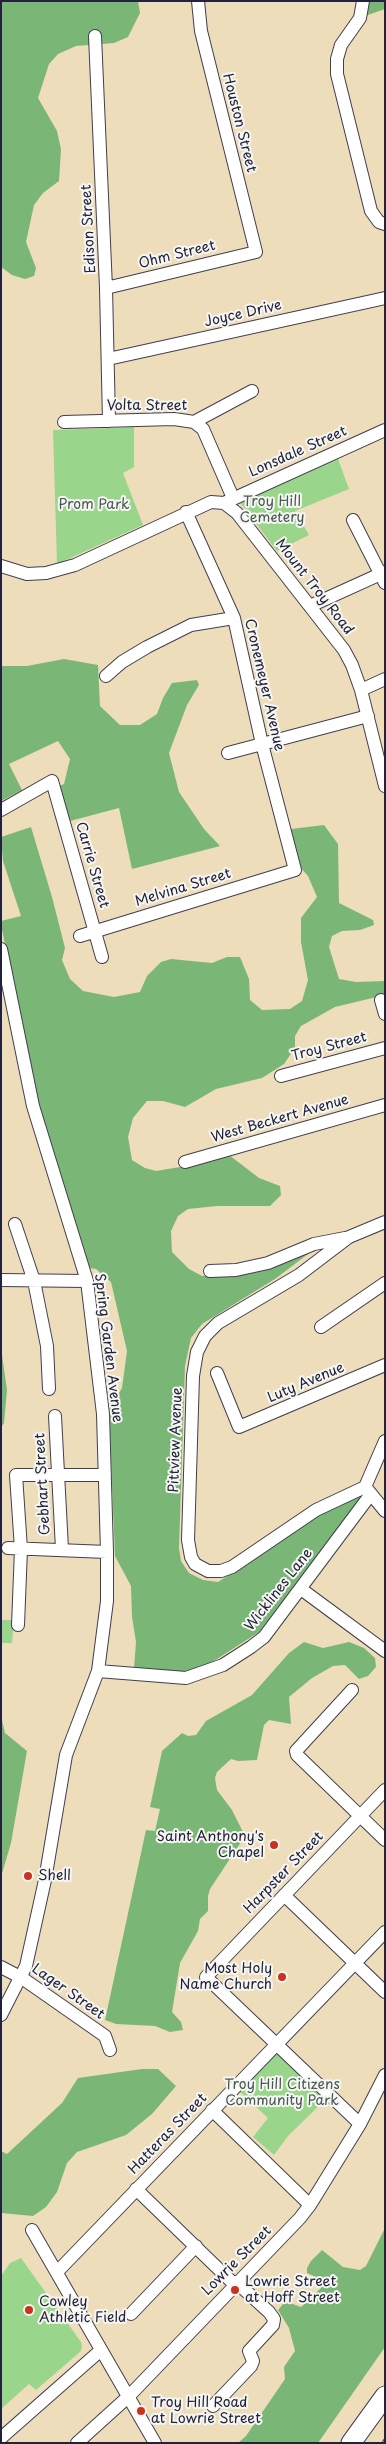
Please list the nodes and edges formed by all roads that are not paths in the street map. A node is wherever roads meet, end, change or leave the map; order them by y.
1 (198, 1) edge
2 (363, 1) edge
3 (95, 36) dead end
4 (385, 224) edge
5 (256, 252) joint
6 (106, 288) junction
7 (385, 298) edge
8 (108, 359) junction
9 (252, 391) dead end
10 (109, 421) junction
11 (64, 422) dead end
12 (194, 422) junction
13 (385, 430) edge
14 (228, 500) junction
15 (186, 512) junction
16 (352, 520) dead end
17 (1, 566) edge
18 (383, 576) edge
19 (310, 606) junction
20 (234, 618) junction
21 (106, 676) dead end
22 (385, 679) edge
23 (361, 690) junction
24 (368, 716) junction
25 (262, 744) junction
26 (228, 753) dead end
27 (385, 786) edge
28 (1, 810) edge
29 (295, 870) joint
30 (94, 931) junction
31 (80, 936) dead end
32 (1, 949) edge
33 (102, 957) dead end
34 (381, 1000) dead end
35 (385, 1014) edge
36 (385, 1048) edge
37 (281, 1076) dead end
38 (385, 1105) edge
39 (184, 1162) dead end
40 (385, 1222) edge
41 (15, 1224) dead end
42 (349, 1236) junction
43 (210, 1271) dead end
44 (1, 1280) edge
45 (34, 1281) junction
46 (87, 1281) junction
47 (385, 1283) edge
48 (321, 1328) dead end
49 (385, 1365) edge
50 (217, 1372) dead end
51 (49, 1389) dead end
52 (55, 1416) dead end
53 (385, 1440) edge
54 (57, 1475) junction
55 (105, 1475) junction
56 (368, 1490) junction
57 (385, 1511) edge
58 (15, 1549) junction
59 (62, 1549) junction
60 (107, 1552) junction
61 (301, 1589) junction
62 (18, 1625) dead end
63 (385, 1651) edge
64 (98, 1671) junction
65 (352, 1690) dead end
66 (385, 1790) edge
67 (360, 1816) junction
68 (385, 1840) edge
69 (284, 1895) junction
70 (385, 1932) edge
71 (354, 1964) junction
72 (1, 1967) edge
73 (22, 1978) junction
74 (385, 1992) edge
75 (1, 2015) edge
76 (275, 2044) junction
77 (110, 2050) dead end
78 (385, 2075) edge
79 (212, 2110) junction
80 (360, 2124) junction
81 (136, 2189) junction
82 (310, 2205) junction
83 (32, 2230) dead end
84 (196, 2246) junction
85 (57, 2272) junction
86 (235, 2283) junction
87 (131, 2314) dead end
88 (101, 2350) junction
89 (129, 2396) junction
90 (385, 2396) edge
91 (213, 2406) dead end
92 (385, 2415) edge
93 (1, 2438) edge
94 (77, 2443) edge
95 (155, 2443) edge
96 (351, 2443) edge
97 (364, 2443) edge

1 - 5 street, Houston Street
2 - 4 street
3 - 6 street, Edison Street
5 - 6 street, Ohm Street
6 - 8 street, Edison Street
7 - 8 street, Joyce Drive
8 - 10 street, Edison Street
9 - 12 street, Volta Street
10 - 11 street, Volta Street
10 - 12 street, Volta Street
12 - 14 street
13 - 14 street, Lonsdale Street
14 - 15 street
14 - 19 street, Mount Troy Road
15 - 17 street
15 - 20 street, Cronemeyer Avenue
16 - 18 street
18 - 19 street
19 - 23 street, Mount Troy Road
20 - 21 street
20 - 25 street, Cronemeyer Avenue
22 - 23 street
23 - 24 street, Mount Troy Road
24 - 25 street
24 - 27 street, Mount Troy Road
25 - 26 street
25 - 29 street, Cronemeyer Avenue
28 - 30 street, Carrie Street
29 - 30 street, Melvina Street
30 - 31 street, Melvina Street
30 - 33 street, Carrie Street
32 - 46 street, Spring Garden Avenue
34 - 35 street
36 - 37 street, Troy Street
38 - 39 street, West Beckert Avenue
40 - 42 street, Pittview Avenue
41 - 45 street
42 - 43 street
42 - 56 street, Pittview Avenue
44 - 45 street
45 - 46 street
45 - 51 street
46 - 55 street, Spring Garden Avenue
47 - 48 street
49 - 50 street, Luty Avenue
52 - 54 street, Gebhart Street
53 - 56 street
54 - 55 street
54 - 58 street
54 - 59 street, Gebhart Street
55 - 60 street, Spring Garden Avenue
56 - 57 street
56 - 61 street, Wicklines Lane
58 - 59 street
58 - 62 street
59 - 60 street
60 - 64 street, Spring Garden Avenue
61 - 63 street
61 - 64 street, Wicklines Lane
64 - 73 street, Spring Garden Avenue
65 - 67 street
66 - 67 street, Harpster Street
67 - 68 street
67 - 69 street, Harpster Street
69 - 71 street
69 - 76 street, Harpster Street
70 - 71 street, Hatteras Street
71 - 74 street
71 - 76 street, Hatteras Street
72 - 73 street, Lager Street
73 - 75 street, Spring Garden Avenue
73 - 77 street, Lager Street
76 - 79 street, Hatteras Street
76 - 80 street
78 - 80 street, Lowrie Street
79 - 81 street, Hatteras Street
79 - 82 street
80 - 82 street, Lowrie Street
81 - 84 street
81 - 85 street, Hatteras Street
82 - 86 street, Lowrie Street
83 - 85 street
84 - 86 street
84 - 87 street
85 - 88 street
86 - 89 street, Lowrie Street
86 - 91 street
88 - 89 street
88 - 93 street
89 - 94 street, Lowrie Street
89 - 95 street
90 - 96 highway
92 - 97 highway

